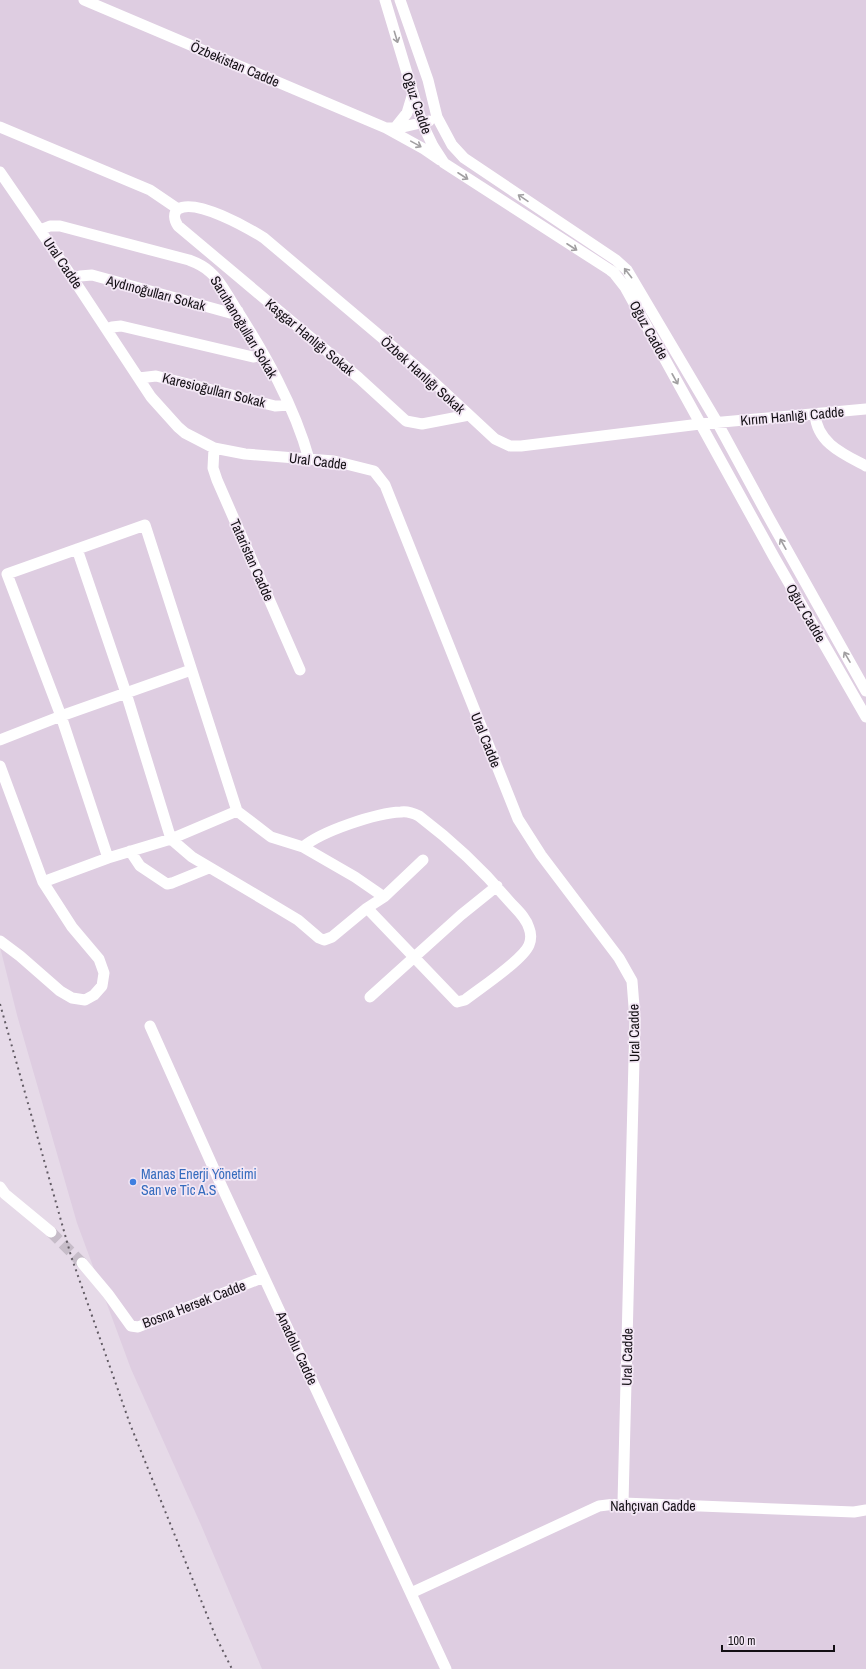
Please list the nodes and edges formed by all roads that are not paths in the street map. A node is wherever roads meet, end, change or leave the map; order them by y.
1 (84, 0) edge
2 (384, 0) edge
3 (400, 0) edge
4 (413, 93) junction
5 (437, 117) junction
6 (422, 123) junction
7 (0, 126) edge
8 (391, 128) junction
9 (444, 163) junction
10 (0, 172) edge
11 (178, 208) junction
12 (40, 230) junction
13 (74, 279) junction
14 (238, 311) junction
15 (107, 330) junction
16 (263, 356) junction
17 (139, 378) junction
18 (289, 405) junction
19 (866, 409) edge
20 (815, 414) junction
21 (469, 415) junction
22 (717, 422) junction
23 (700, 424) junction
24 (214, 448) junction
25 (309, 459) junction
26 (866, 466) edge
27 (77, 549) junction
28 (191, 670) junction
29 (300, 670) dead end
30 (866, 691) edge
31 (126, 693) junction
32 (61, 716) junction
33 (866, 717) edge
34 (0, 740) edge
35 (0, 766) edge
36 (237, 811) junction
37 (171, 839) junction
38 (303, 847) junction
39 (130, 851) junction
40 (108, 858) junction
41 (423, 860) dead end
42 (209, 868) junction
43 (43, 882) junction
44 (497, 886) junction
45 (384, 897) junction
46 (367, 908) junction
47 (0, 941) edge
48 (415, 956) junction
49 (370, 997) dead end
50 (150, 1026) dead end
51 (0, 1187) edge
52 (51, 1232) tunnel mouth
53 (82, 1263) tunnel mouth
54 (264, 1276) junction
55 (624, 1503) junction
56 (866, 1510) edge
57 (411, 1593) junction
58 (446, 1669) edge

1 - 8 street, Özbekistan Cadde
2 -> 4 street, Oğuz Cadde
3 - 5 street, Oğuz Cadde
4 - 6 street, Oğuz Cadde
4 - 8 street
5 - 6 street
22 -> 5 street, Oğuz Cadde
6 - 8 street
6 - 9 street, Oğuz Cadde
7 - 11 street
8 -> 9 street, Özbekistan Cadde
9 -> 23 street, Oğuz Cadde
10 - 12 street, Ural Cadde
11 - 21 street, Özbek Hanlığı Sokak
11 - 21 street, Kaşgar Hanlığı Sokak
12 - 13 street, Ural Cadde
12 - 14 street, Saruhanoğulları Sokak
13 - 14 street, Aydınoğulları Sokak
13 - 15 street, Ural Cadde
14 - 16 street, Saruhanoğulları Sokak
15 - 16 street
15 - 17 street, Ural Cadde
16 - 18 street, Saruhanoğulları Sokak
17 - 18 street, Karesioğulları Sokak
17 - 24 street, Ural Cadde
18 - 25 street, Saruhanoğulları Sokak
19 - 20 street, Kırım Hanlığı Cadde
20 - 22 street, Kırım Hanlığı Cadde
20 - 26 street
21 - 23 street, Özbek Hanlığı Sokak
22 - 23 street, Kırım Hanlığı Cadde
30 -> 22 street, Oğuz Cadde
23 - 33 street, Oğuz Cadde
24 - 25 street, Ural Cadde
24 - 29 street, Tataristan Cadde
25 - 55 street, Ural Cadde
27 - 28 street
27 - 31 street
27 - 32 street
28 - 31 street
28 - 36 street
31 - 32 street
31 - 37 street
32 - 34 street
32 - 40 street
35 - 43 street
36 - 37 street
36 - 38 street
37 - 39 street
37 - 42 street
38 - 44 street
38 - 45 street
39 - 40 street
39 - 42 street
40 - 43 street
41 - 45 street
42 - 46 street
43 - 47 street
44 - 48 street
44 - 48 street
45 - 46 street
46 - 48 street
48 - 49 street
50 - 54 street, Anadolu Cadde
51 - 52 street
53 - 54 street, Bosna Hersek Cadde
54 - 57 street, Anadolu Cadde
55 - 56 street, Nahçıvan Cadde
55 - 57 street, Nahçıvan Cadde
57 - 58 street, Anadolu Cadde

